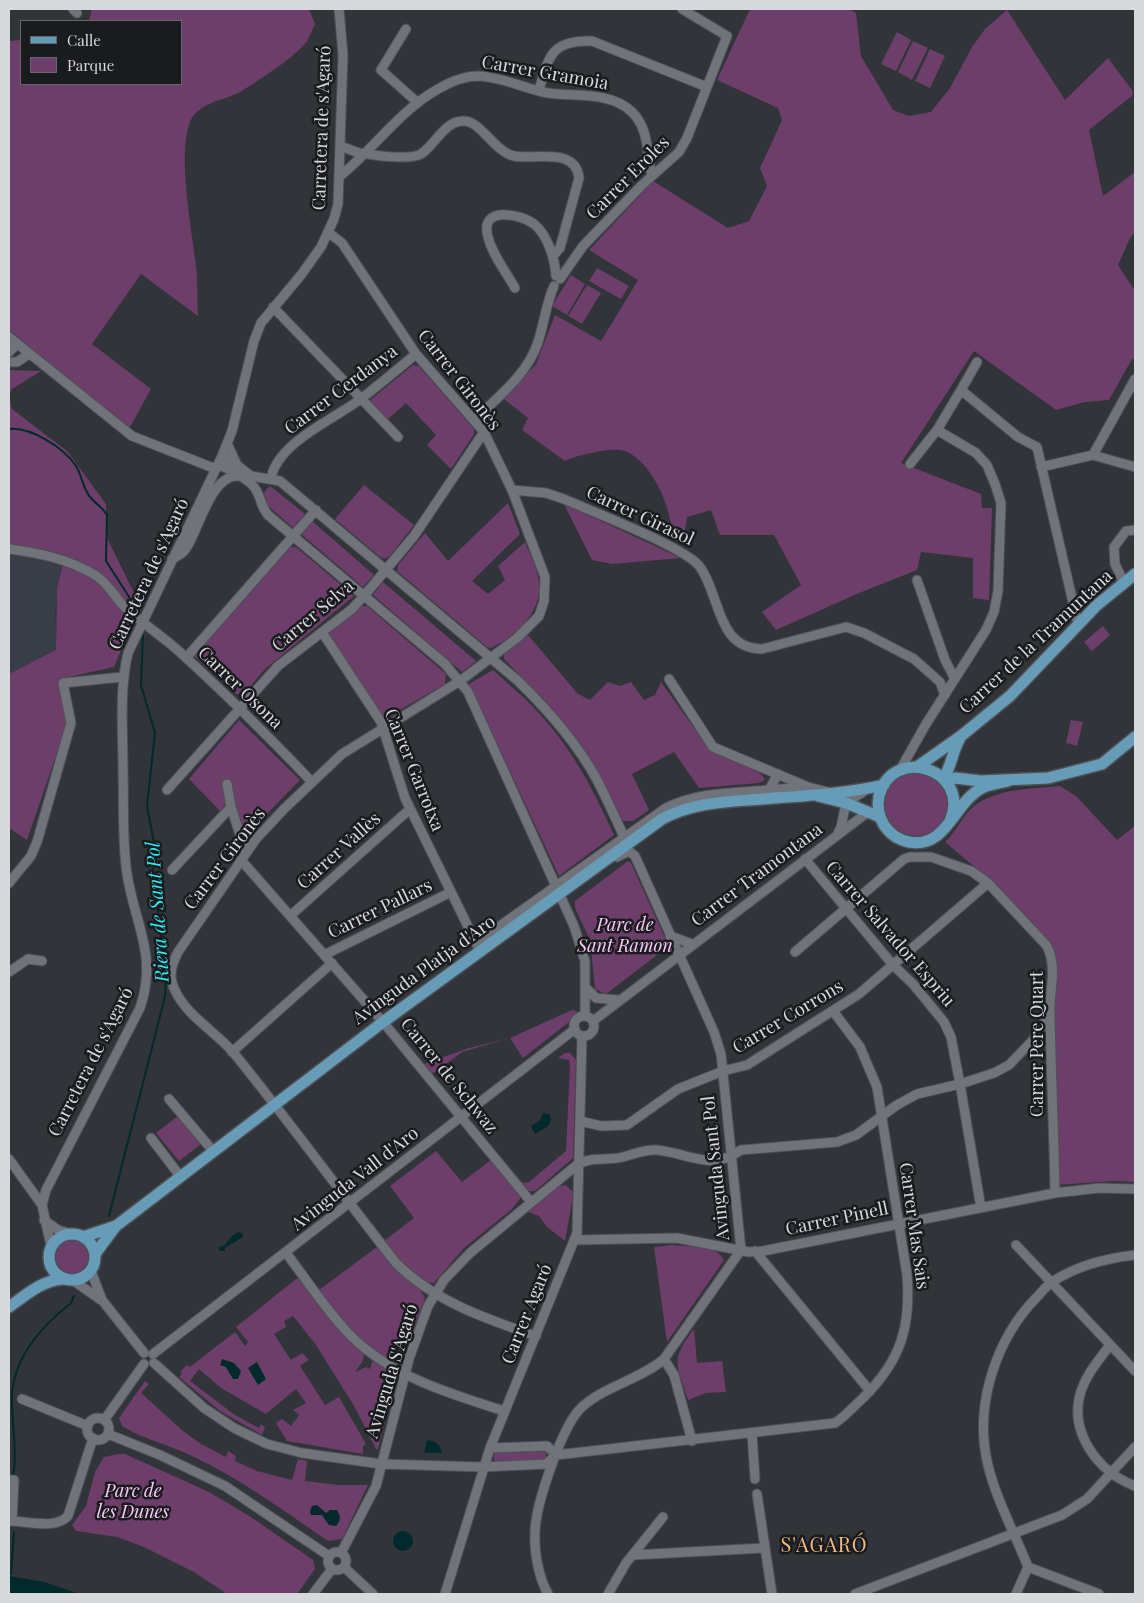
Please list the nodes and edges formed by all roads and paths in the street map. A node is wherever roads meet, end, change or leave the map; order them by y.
1 (339, 9) edge
2 (682, 9) edge
3 (406, 29) dead end
4 (707, 87) junction
5 (539, 90) junction
6 (417, 102) junction
7 (340, 146) junction
8 (351, 151) junction
9 (363, 154) junction
10 (340, 159) junction
11 (354, 165) junction
12 (652, 176) junction
13 (339, 177) junction
14 (329, 233) junction
15 (553, 256) junction
16 (558, 277) junction
17 (515, 288) dead end
18 (273, 308) junction
19 (9, 337) edge
20 (17, 344) junction
21 (9, 352) edge
22 (29, 354) junction
23 (416, 354) junction
24 (9, 362) edge
25 (977, 362) dead end
26 (1135, 379) edge
27 (960, 390) junction
28 (362, 398) junction
29 (474, 420) junction
30 (937, 430) junction
31 (484, 432) junction
32 (398, 437) dead end
33 (227, 443) junction
34 (1093, 455) junction
35 (218, 464) junction
36 (910, 464) dead end
37 (237, 465) junction
38 (1041, 466) junction
39 (1135, 467) edge
40 (238, 476) junction
41 (270, 478) junction
42 (512, 490) junction
43 (316, 510) junction
44 (1135, 530) edge
45 (294, 536) junction
46 (9, 549) edge
47 (172, 560) junction
48 (387, 570) junction
49 (1135, 574) edge
50 (917, 580) dead end
51 (1124, 583) junction
52 (364, 596) junction
53 (142, 621) junction
54 (1078, 624) junction
55 (322, 632) junction
56 (491, 657) junction
57 (186, 658) junction
58 (122, 677) junction
59 (669, 679) dead end
60 (955, 679) junction
61 (460, 681) junction
62 (945, 695) junction
63 (240, 707) junction
64 (383, 728) junction
65 (961, 736) junction
66 (1135, 738) edge
67 (910, 751) junction
68 (950, 763) junction
69 (916, 767) junction
70 (900, 770) junction
71 (778, 774) junction
72 (944, 780) junction
73 (966, 780) junction
74 (1008, 781) junction
75 (312, 782) junction
76 (227, 784) dead end
77 (878, 786) junction
78 (167, 790) dead end
79 (769, 790) junction
80 (810, 791) junction
81 (829, 795) junction
82 (231, 807) junction
83 (845, 808) junction
84 (410, 809) junction
85 (868, 812) junction
86 (880, 818) junction
87 (950, 821) junction
88 (624, 836) junction
89 (836, 836) junction
90 (244, 856) junction
91 (805, 859) junction
92 (172, 870) dead end
93 (587, 873) junction
94 (9, 883) edge
95 (988, 883) junction
96 (559, 888) junction
97 (451, 892) junction
98 (846, 910) junction
99 (290, 916) junction
100 (670, 936) junction
101 (692, 944) junction
102 (478, 947) junction
103 (795, 952) dead end
104 (678, 954) junction
105 (324, 955) junction
106 (42, 961) dead end
107 (332, 963) junction
108 (892, 965) junction
109 (9, 972) edge
110 (586, 988) junction
111 (618, 1000) junction
112 (833, 1011) junction
113 (1050, 1014) junction
114 (589, 1018) junction
115 (383, 1022) junction
116 (575, 1029) junction
117 (582, 1036) junction
118 (232, 1052) junction
119 (723, 1071) junction
120 (960, 1084) junction
121 (169, 1099) dead end
122 (273, 1105) junction
123 (881, 1116) junction
124 (461, 1118) junction
125 (580, 1121) junction
126 (151, 1138) dead end
127 (213, 1151) junction
128 (732, 1157) junction
129 (9, 1159) edge
130 (578, 1164) junction
131 (180, 1176) junction
132 (1135, 1189) edge
133 (1056, 1193) junction
134 (531, 1202) junction
135 (349, 1204) junction
136 (42, 1205) junction
137 (980, 1208) junction
138 (44, 1220) junction
139 (898, 1223) junction
140 (116, 1226) junction
141 (77, 1236) junction
142 (574, 1240) junction
143 (1016, 1245) dead end
144 (51, 1246) junction
145 (741, 1250) junction
146 (756, 1251) junction
147 (286, 1253) junction
148 (95, 1254) junction
149 (1135, 1255) edge
150 (49, 1263) junction
151 (91, 1271) junction
152 (62, 1279) junction
153 (74, 1281) junction
154 (1051, 1282) junction
155 (31, 1290) junction
156 (435, 1294) junction
157 (102, 1300) junction
158 (9, 1307) edge
159 (536, 1336) junction
160 (1110, 1345) junction
161 (151, 1357) junction
162 (664, 1359) junction
163 (1135, 1371) edge
164 (405, 1374) junction
165 (870, 1391) junction
166 (22, 1399) dead end
167 (504, 1411) junction
168 (104, 1419) junction
169 (88, 1426) junction
170 (108, 1434) junction
171 (752, 1434) junction
172 (93, 1438) junction
173 (692, 1440) junction
174 (1135, 1447) edge
175 (490, 1448) junction
176 (556, 1455) junction
177 (381, 1464) junction
178 (483, 1467) junction
179 (1111, 1473) junction
180 (755, 1479) dead end
181 (11, 1480) edge
182 (1135, 1486) edge
183 (757, 1494) dead end
184 (663, 1517) dead end
185 (10, 1521) edge
186 (1015, 1532) junction
187 (764, 1548) junction
188 (342, 1553) junction
189 (633, 1555) junction
190 (329, 1556) junction
191 (344, 1566) junction
192 (1028, 1567) junction
193 (332, 1569) junction
194 (313, 1594) edge
195 (373, 1594) edge
196 (445, 1594) edge
197 (548, 1594) edge
198 (608, 1594) edge
199 (772, 1594) edge
200 (856, 1594) edge
201 (1016, 1594) edge
202 (1099, 1594) edge

1 - 7 street, Carretera de s'Agaró
2 - 4 street, Carrer Eroles
3 - 6 street
4 - 5 street
4 - 12 street, Carrer Eroles
5 - 6 street, Carrer Gramoia
5 - 12 street, Carrer Gramoia
6 - 9 street, Carrer Gramoia
7 - 8 street
7 - 10 street, Carretera de s'Agaró
8 - 9 street
8 - 10 street
9 - 11 street, Carrer Gramoia
9 - 15 street
10 - 11 street
10 - 13 street, Carretera de s'Agaró
11 - 13 street, Carrer Gramoia
12 - 16 street, Carrer Eroles
13 - 14 street, Carretera de s'Agaró
14 - 18 street, Carretera de s'Agaró
14 - 23 street, Carrer Gironès
15 - 16 street
15 - 17 street
16 - 29 street, Carrer Eroles
18 - 28 street
18 - 33 street, Carretera de s'Agaró
19 - 20 street
20 - 21 street
20 - 22 street
22 - 24 street
22 - 35 street
23 - 28 street, Carrer Cerdanya
23 - 29 street, Carrer Gironès
25 - 27 street
26 - 34 street
27 - 30 street
27 - 38 street
28 - 32 street
28 - 41 street, Carrer Cerdanya
29 - 31 street, Carrer Gironès
30 - 36 street
30 - 60 street
31 - 42 street, Carrer Gironès
31 - 48 street, Carrer Selva
33 - 35 street, Carretera de s'Agaró
33 - 37 street
34 - 38 street
34 - 39 street
35 - 37 street
35 - 40 street
35 - 47 street, Carretera de s'Agaró
37 - 41 street
38 - 54 street
40 - 45 street
40 - 47 street
41 - 43 street
42 - 56 street, Carrer Gironès
42 - 62 street, Carrer Girasol
43 - 45 street
43 - 48 street
44 - 51 street
45 - 52 street
45 - 57 street
46 - 53 street, Carrer Osona
47 - 53 street, Carretera de s'Agaró
48 - 52 street, Carrer Selva
48 - 56 street
49 - 51 main road, Carrer de la Tramuntana
50 - 60 street
51 - 54 main road, Carrer de la Tramuntana
52 - 55 street, Carrer Selva
52 - 61 street
53 - 57 street, Carrer Osona
53 - 58 street, Carretera de s'Agaró
54 - 65 main road, Carrer de la Tramuntana
55 - 63 street, Carrer Selva
55 - 64 street, Carrer Garrotxa
56 - 61 street, Carrer Gironès
56 - 88 street
57 - 63 street, Carrer Osona
58 - 94 street
58 - 136 street, Carretera de s'Agaró
59 - 71 street
60 - 62 street
61 - 64 street, Carrer Gironès
61 - 96 street
62 - 67 street
63 - 75 street, Carrer Osona
63 - 78 street, Carrer Selva
64 - 75 street, Carrer Gironès
64 - 84 street, Carrer Garrotxa
65 - 68 main road, Carrer de la Tramuntana
65 - 69 main road, Carrer de la Tramuntana
66 - 74 main road
67 - 69 street
67 - 70 street
68 - 72 main road, Carrer de la Tramuntana
68 - 73 main road
69 - 70 main road
69 - 72 main road
70 - 77 main road
71 - 79 street
71 - 80 street
72 - 73 main road
72 - 87 main road
73 - 74 main road
74 - 87 main road
75 - 90 street, Carrer Gironès
76 - 82 street
77 - 81 main road, Avinguda Platja d'Aro
77 - 83 street
77 - 86 main road
79 - 80 street
79 - 88 street
80 - 81 main road, Avinguda Platja d'Aro
80 - 93 main road, Avinguda Platja d'Aro
81 - 83 main road
82 - 90 street
82 - 92 street
83 - 85 main road
83 - 89 street
84 - 97 street, Carrer Garrotxa
84 - 99 street, Carrer Vallès
85 - 86 main road
85 - 89 street, Carrer Tramontana
86 - 87 main road
88 - 96 street
89 - 91 street, Carrer Tramontana
90 - 99 street, Carrer de Schwaz
90 - 118 street, Carrer Gironès
91 - 98 street, Carrer Salvador Espriu
91 - 101 street, Carrer Tramontana
93 - 96 main road, Avinguda Platja d'Aro
93 - 100 street, Avinguda Sant Pol
95 - 98 street, Carrer Pere Quart
95 - 108 street, Carrer Corrons
95 - 113 street, Carrer Pere Quart
96 - 102 main road, Avinguda Platja d'Aro
96 - 110 street
97 - 102 street, Carrer Garrotxa
97 - 105 street, Carrer Pallars
98 - 103 street, Carrer Pere Quart
98 - 108 street, Carrer Salvador Espriu
99 - 105 street, Carrer de Schwaz
100 - 101 street
100 - 104 street, Avinguda Sant Pol
101 - 104 street, Carrer Tramontana
102 - 115 main road, Avinguda Platja d'Aro
104 - 111 street, Carrer Tramontana
104 - 119 street, Avinguda Sant Pol
105 - 107 street, Carrer de Schwaz
106 - 109 street
107 - 115 street, Carrer de Schwaz
107 - 118 street
108 - 112 street, Carrer Corrons
108 - 120 street, Carrer Salvador Espriu
110 - 111 street
110 - 114 street
111 - 114 street, Carrer Tramontana
112 - 119 street, Carrer Corrons
112 - 123 street, Carrer Mas Sais
113 - 120 street
113 - 133 street, Carrer Pere Quart
114 - 116 street, Avinguda Vall d'Aro
114 - 117 street
115 - 122 main road, Avinguda Platja d'Aro
115 - 124 street, Carrer de Schwaz
116 - 117 street
116 - 124 street, Avinguda Vall d'Aro
117 - 125 street, Carrer Agaró
118 - 122 street, Carrer Gironès
119 - 125 street, Carrer Corrons
119 - 128 street, Avinguda Sant Pol
120 - 123 street
120 - 137 street, Carrer Salvador Espriu
121 - 127 street
122 - 127 main road, Avinguda Platja d'Aro
122 - 135 street, Carrer Gironès
123 - 128 street
123 - 139 street, Carrer Mas Sais
124 - 134 street, Carrer de Schwaz
124 - 135 street, Avinguda Vall d'Aro
125 - 130 street, Carrer Agaró
126 - 131 street
127 - 131 main road, Avinguda Platja d'Aro
128 - 130 street
128 - 145 street, Avinguda Sant Pol
129 - 136 street
130 - 134 street, Avinguda S'Agaró
130 - 142 street, Carrer Agaró
131 - 140 main road, Avinguda Platja d'Aro
132 - 133 street, Carrer Pinell
133 - 137 street, Carrer Pinell
134 - 156 street, Avinguda S'Agaró
135 - 147 street, Avinguda Vall d'Aro
135 - 156 street, Carrer Gironès
136 - 138 street, Carretera de s'Agaró
137 - 139 street, Carrer Pinell
138 - 141 street
138 - 144 street, Carretera de s'Agaró
139 - 146 street, Carrer Pinell
139 - 165 street, Carrer Mas Sais
140 - 141 main road, Avinguda Platja d'Aro
140 - 148 main road
141 - 144 main road
141 - 148 main road
142 - 145 street, Carrer Pinell
142 - 159 street, Carrer Agaró
143 - 154 street
144 - 150 main road
145 - 146 street, Carrer Pinell
145 - 162 street, Avinguda Sant Pol
146 - 165 street
147 - 161 street, Avinguda Vall d'Aro
147 - 164 street
148 - 151 main road
149 - 154 street
150 - 152 main road
150 - 155 main road
151 - 153 main road
151 - 157 street
152 - 153 main road
152 - 155 main road
153 - 157 street
154 - 160 street
154 - 186 street
155 - 158 main road
156 - 159 street, Carrer Gironès
156 - 164 street, Avinguda S'Agaró
157 - 161 street, Carrer Mas Sais
159 - 167 street, Carrer Agaró
160 - 163 street
160 - 179 street
161 - 168 street
161 - 177 street, Carrer Mas Sais
162 - 173 street
162 - 176 street, Avinguda Sant Pol
164 - 167 street
164 - 177 street, Avinguda S'Agaró
165 - 171 street, Carrer Mas Sais
166 - 169 street
167 - 175 street, Carrer Agaró
168 - 169 street
168 - 170 street
169 - 172 street
170 - 172 street
170 - 190 street
171 - 173 street, Carrer Mas Sais
171 - 180 street
172 - 185 street
173 - 176 street, Carrer Mas Sais
174 - 179 street
175 - 176 street, Carrer Mas Sais
175 - 178 street, Carrer Agaró
176 - 178 street, Carrer Mas Sais
176 - 197 street, Avinguda Sant Pol
177 - 178 street, Carrer Mas Sais
177 - 188 street, Avinguda S'Agaró
178 - 196 street, Carrer Agaró
179 - 182 street
179 - 186 street
181 - 185 street
183 - 187 street
184 - 189 street
186 - 192 street
186 - 200 street
187 - 189 street
187 - 199 street
188 - 190 street
188 - 191 street
189 - 198 street
190 - 193 street
191 - 193 street
191 - 195 street
192 - 201 street
192 - 202 street
193 - 194 street

